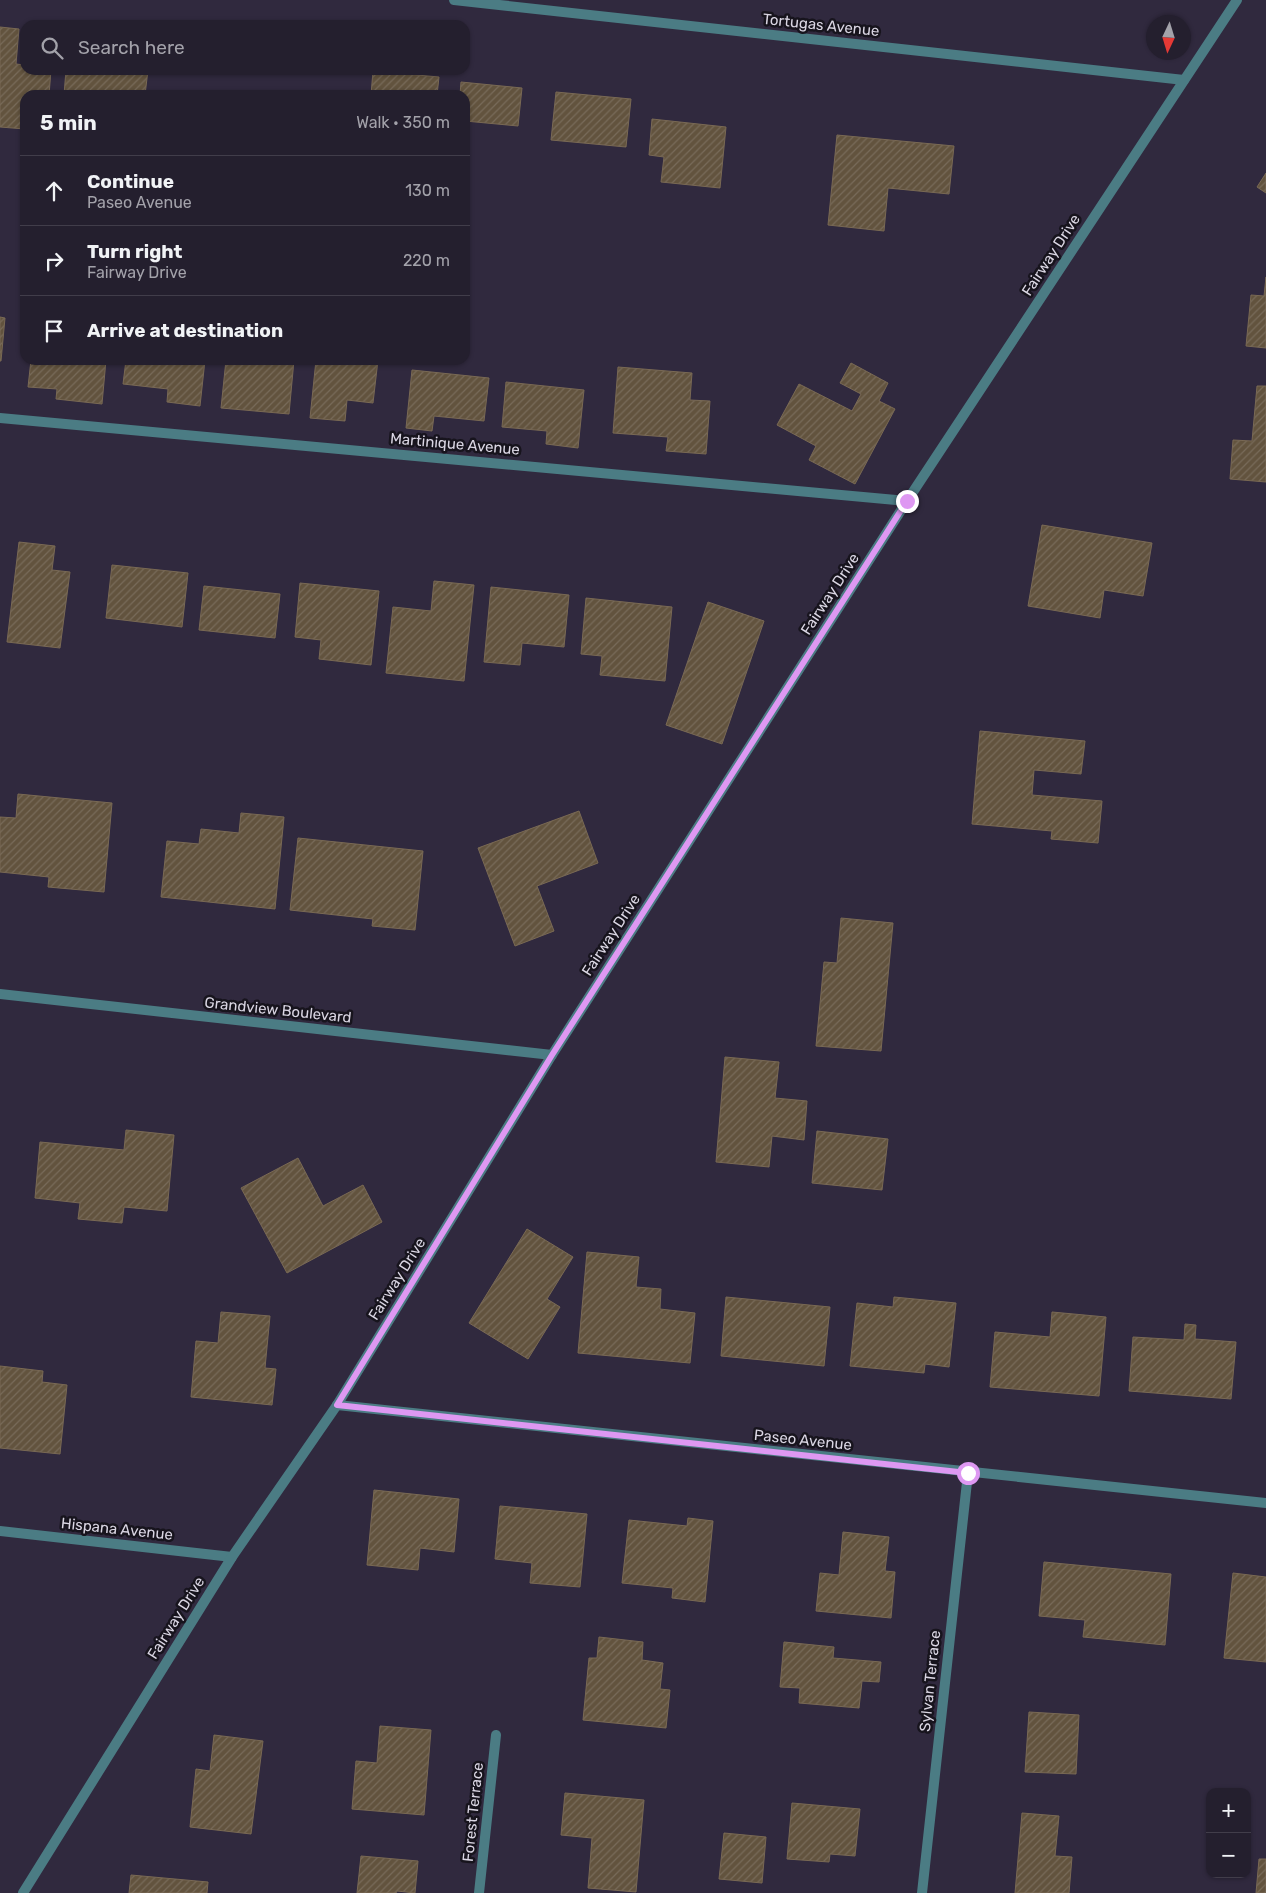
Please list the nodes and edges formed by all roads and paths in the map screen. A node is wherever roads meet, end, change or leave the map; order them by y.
1 (454, 0) edge
2 (1236, 0) edge
3 (1184, 80) junction
4 (0, 418) edge
5 (907, 501) junction
6 (0, 994) edge
7 (552, 1055) junction
8 (337, 1405) junction
9 (968, 1473) junction
10 (1266, 1503) edge
11 (0, 1531) edge
12 (232, 1557) junction
13 (496, 1735) dead end
14 (22, 1893) edge
15 (479, 1893) edge
16 (922, 1893) edge

1 - 3 street, Tortugas Avenue
2 - 3 street, Fairway Drive
3 - 5 street, Fairway Drive
4 - 5 street, Martinique Avenue
5 - 7 street, Fairway Drive
6 - 7 street, Grandview Boulevard
7 - 8 street, Fairway Drive
8 - 9 street, Paseo Avenue
8 - 12 street, Fairway Drive
9 - 10 street, Paseo Avenue
9 - 16 street, Sylvan Terrace
11 - 12 street, Hispana Avenue
12 - 14 street, Fairway Drive
13 - 15 street, Forest Terrace

